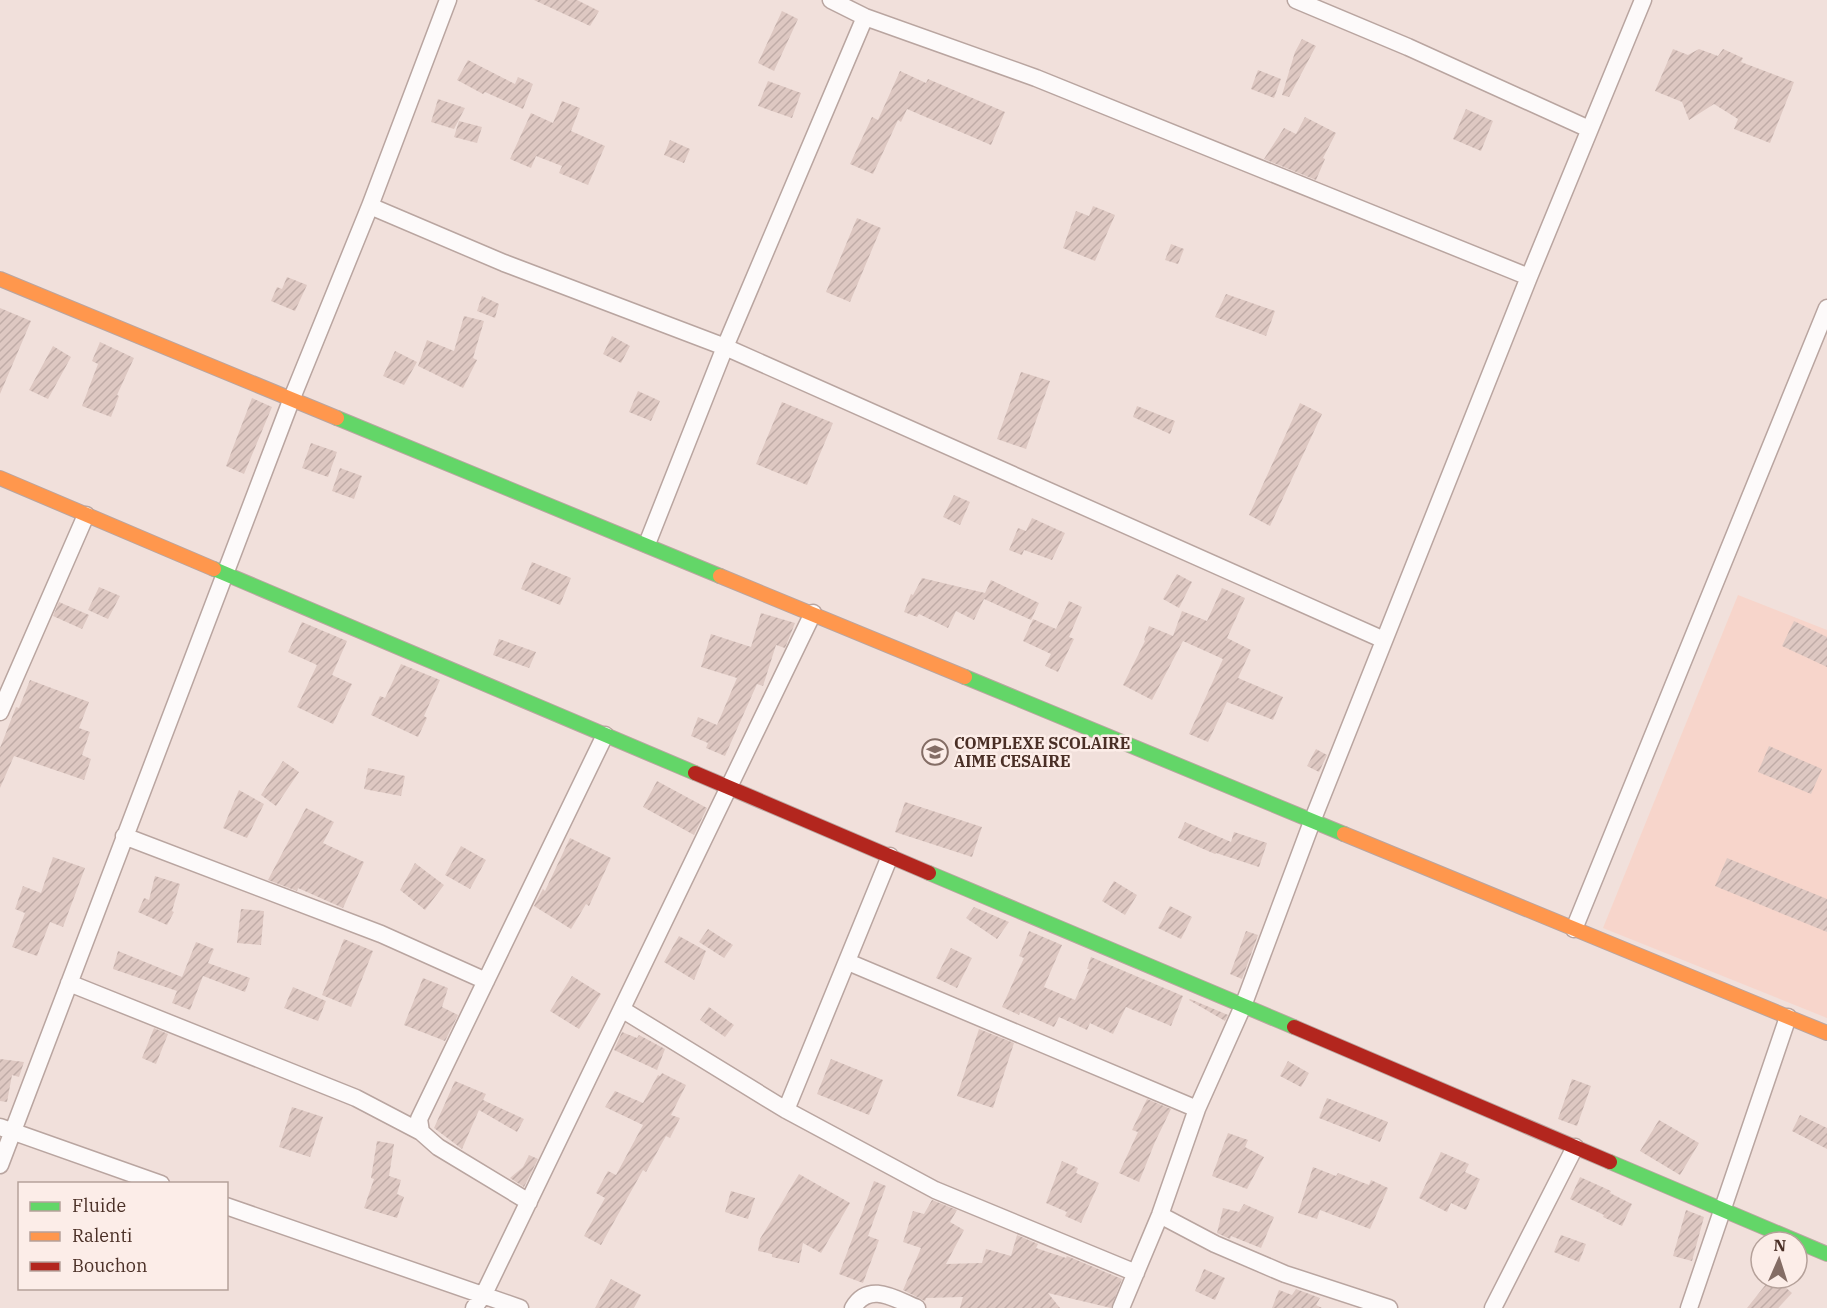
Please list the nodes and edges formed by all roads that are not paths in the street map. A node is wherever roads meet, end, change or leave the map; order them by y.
1 (448, 0) edge
2 (831, 0) edge
3 (1296, 0) edge
4 (1643, 0) edge
5 (865, 17) junction
6 (1589, 129) junction
7 (369, 206) junction
8 (1528, 277) junction
9 (0, 279) edge
10 (1827, 308) edge
11 (725, 347) junction
12 (292, 398) junction
13 (0, 478) edge
14 (86, 515) junction
15 (647, 544) junction
16 (226, 574) junction
17 (813, 613) junction
18 (1384, 640) junction
19 (0, 712) edge
20 (605, 735) junction
21 (730, 788) junction
22 (1313, 819) junction
23 (124, 836) junction
24 (890, 856) junction
25 (1574, 929) junction
26 (848, 962) junction
27 (486, 981) junction
28 (69, 983) junction
29 (1243, 1006) junction
30 (623, 1010) junction
31 (1788, 1017) junction
32 (1827, 1033) edge
33 (1197, 1109) junction
34 (786, 1110) junction
35 (6, 1130) edge
36 (421, 1132) junction
37 (1575, 1147) junction
38 (0, 1165) edge
39 (155, 1182) edge
40 (529, 1202) junction
41 (228, 1207) edge
42 (1722, 1210) junction
43 (1160, 1215) junction
44 (1827, 1254) edge
45 (1136, 1273) junction
46 (479, 1301) edge
47 (520, 1308) edge
48 (854, 1308) edge
49 (917, 1308) edge
50 (1121, 1308) edge
51 (1389, 1308) edge
52 (1493, 1308) edge
53 (1689, 1308) edge

1 - 7 street
2 - 5 street
3 - 6 street
4 - 6 street
5 - 8 street
5 - 11 street
6 - 8 street
7 - 11 street
7 - 12 street
8 - 18 street
9 - 12 street
10 - 25 street
11 - 15 street
11 - 18 street
12 - 15 street
12 - 16 street
13 - 14 street
14 - 16 street
14 - 19 street
15 - 17 street
16 - 20 street
16 - 23 street
17 - 21 street
17 - 22 street
18 - 22 street
20 - 21 street
20 - 27 street
21 - 24 street
21 - 30 street
22 - 25 street
22 - 29 street
23 - 27 street
23 - 28 street
24 - 26 street
24 - 29 street
25 - 31 street
26 - 33 street
26 - 34 street
27 - 36 street
28 - 35 street
28 - 36 street
29 - 33 street
29 - 37 street
30 - 34 street
30 - 40 street
31 - 32 street
31 - 42 street
33 - 43 street
34 - 45 street
35 - 38 street
35 - 39 street
36 - 40 street
37 - 42 street
37 - 52 street
40 - 46 street
41 - 46 street
42 - 44 street
42 - 53 street
43 - 45 street
43 - 51 street
45 - 50 street
46 - 47 street
48 - 49 street

